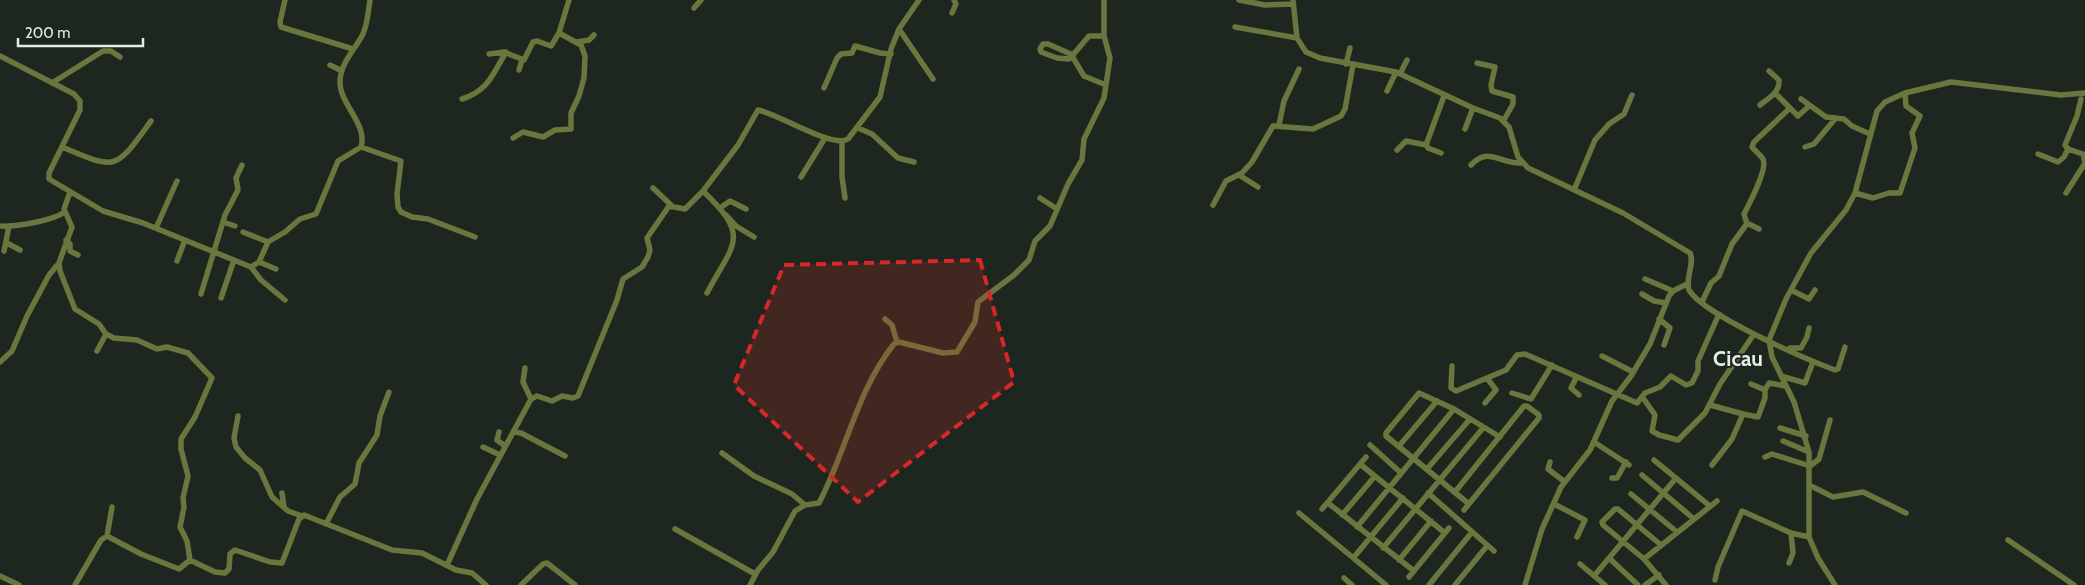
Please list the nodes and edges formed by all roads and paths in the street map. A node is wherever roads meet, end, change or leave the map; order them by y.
1 (285, 0) edge
2 (370, 0) edge
3 (569, 0) edge
4 (701, 0) edge
5 (920, 0) edge
6 (954, 0) edge
7 (1104, 0) edge
8 (1239, 0) edge
9 (1293, 2) edge
10 (694, 8) dead end
11 (952, 13) dead end
12 (1235, 27) dead end
13 (899, 29) junction
14 (559, 33) junction
15 (594, 35) dead end
16 (1104, 36) junction
17 (1297, 38) junction
18 (577, 42) junction
19 (1350, 48) dead end
20 (353, 49) junction
21 (506, 52) junction
22 (489, 54) dead end
23 (891, 54) junction
24 (1072, 55) junction
25 (0, 56) edge
26 (120, 57) dead end
27 (522, 60) junction
28 (1407, 60) dead end
29 (1477, 63) dead end
30 (330, 64) dead end
31 (1346, 64) junction
32 (1353, 65) junction
33 (1300, 69) dead end
34 (519, 70) dead end
35 (342, 71) junction
36 (1769, 71) dead end
37 (1398, 73) junction
38 (933, 79) dead end
39 (52, 83) junction
40 (1106, 84) junction
41 (824, 88) dead end
42 (1387, 91) dead end
43 (1775, 93) junction
44 (1904, 93) junction
45 (2085, 93) edge
46 (1632, 95) dead end
47 (1444, 96) junction
48 (462, 99) dead end
49 (1801, 99) dead end
50 (2081, 99) edge
51 (1760, 105) dead end
52 (1809, 106) junction
53 (1473, 108) junction
54 (1790, 108) junction
55 (1835, 119) junction
56 (1504, 120) junction
57 (151, 121) dead end
58 (1279, 125) junction
59 (858, 128) junction
60 (1465, 129) dead end
61 (1870, 134) junction
62 (512, 138) dead end
63 (825, 138) junction
64 (842, 142) junction
65 (1426, 145) junction
66 (62, 147) junction
67 (361, 147) junction
68 (1805, 147) dead end
69 (2068, 149) junction
70 (1396, 150) dead end
71 (1441, 153) dead end
72 (2038, 154) dead end
73 (914, 162) dead end
74 (1521, 162) junction
75 (2085, 163) edge
76 (242, 164) dead end
77 (1471, 166) dead end
78 (1239, 175) junction
79 (801, 177) dead end
80 (177, 181) dead end
81 (1258, 187) dead end
82 (653, 188) dead end
83 (1574, 190) junction
84 (703, 191) junction
85 (70, 192) junction
86 (1855, 193) junction
87 (2066, 193) dead end
88 (845, 198) dead end
89 (1040, 198) dead end
90 (671, 205) junction
91 (1213, 205) dead end
92 (721, 209) junction
93 (746, 209) dead end
94 (1057, 209) junction
95 (65, 212) junction
96 (223, 222) junction
97 (1746, 224) junction
98 (0, 226) edge
99 (9, 226) junction
100 (234, 226) dead end
101 (156, 228) junction
102 (1759, 229) dead end
103 (243, 232) dead end
104 (475, 237) dead end
105 (754, 237) dead end
106 (66, 240) junction
107 (185, 240) junction
108 (268, 242) junction
109 (7, 243) junction
110 (20, 250) dead end
111 (4, 251) dead end
112 (212, 251) junction
113 (78, 255) dead end
114 (234, 260) junction
115 (177, 261) dead end
116 (259, 262) junction
117 (59, 263) junction
118 (251, 267) junction
119 (276, 269) dead end
120 (1645, 279) dead end
121 (1688, 284) junction
122 (1791, 290) junction
123 (1815, 290) dead end
124 (1673, 291) junction
125 (707, 293) dead end
126 (201, 294) dead end
127 (1642, 294) dead end
128 (221, 298) dead end
129 (285, 300) dead end
130 (1702, 302) junction
131 (1666, 303) junction
132 (1719, 314) junction
133 (885, 319) dead end
134 (1659, 319) junction
135 (1809, 328) dead end
136 (106, 334) junction
137 (1754, 334) junction
138 (1769, 340) junction
139 (897, 342) junction
140 (1664, 345) dead end
141 (1783, 347) junction
142 (1845, 347) dead end
143 (97, 351) dead end
144 (1602, 356) dead end
145 (0, 362) edge
146 (1813, 362) junction
147 (1552, 365) junction
148 (1452, 366) dead end
149 (525, 368) dead end
150 (1633, 372) junction
151 (1781, 376) junction
152 (1488, 378) junction
153 (1576, 378) junction
154 (1751, 384) dead end
155 (1786, 386) junction
156 (1764, 390) junction
157 (389, 392) dead end
158 (1512, 393) dead end
159 (1579, 395) dead end
160 (1616, 395) junction
161 (1643, 398) junction
162 (531, 399) junction
163 (1437, 401) junction
164 (1485, 403) dead end
165 (1710, 405) junction
166 (1454, 409) junction
167 (1743, 414) junction
168 (238, 416) dead end
169 (1470, 419) junction
170 (1830, 420) dead end
171 (1483, 428) junction
172 (1780, 428) dead end
173 (499, 432) dead end
174 (514, 432) junction
175 (1806, 436) junction
176 (1500, 437) junction
177 (1783, 441) dead end
178 (1594, 442) junction
179 (1370, 445) dead end
180 (505, 446) junction
181 (1399, 446) junction
182 (483, 448) dead end
183 (1809, 452) junction
184 (722, 453) dead end
185 (500, 455) junction
186 (565, 456) dead end
187 (1366, 457) dead end
188 (1765, 457) dead end
189 (1414, 459) junction
190 (1654, 460) dead end
191 (1550, 462) dead end
192 (1360, 464) junction
193 (1712, 465) dead end
194 (1810, 466) junction
195 (1427, 469) junction
196 (1401, 473) junction
197 (1642, 475) dead end
198 (1375, 476) junction
199 (1612, 478) dead end
200 (1676, 478) junction
201 (1440, 480) junction
202 (1565, 482) junction
203 (1811, 486) junction
204 (1390, 488) junction
205 (1455, 492) junction
206 (282, 493) dead end
207 (1428, 493) junction
208 (1663, 493) junction
209 (1631, 494) dead end
210 (1403, 498) junction
211 (1717, 501) dead end
212 (1328, 503) junction
213 (804, 504) junction
214 (1469, 504) junction
215 (1554, 504) junction
216 (1710, 506) junction
217 (112, 507) dead end
218 (284, 507) junction
219 (1415, 508) junction
220 (1322, 509) dead end
221 (1464, 510) dead end
222 (1650, 510) junction
223 (1300, 513) dead end
224 (1906, 513) dead end
225 (1342, 515) junction
226 (302, 516) junction
227 (1694, 519) junction
228 (1431, 521) junction
229 (326, 524) junction
230 (1637, 525) junction
231 (1357, 527) junction
232 (675, 529) dead end
233 (1472, 532) junction
234 (1677, 532) junction
235 (1791, 533) junction
236 (107, 536) junction
237 (1578, 537) dead end
238 (1809, 537) junction
239 (1370, 538) junction
240 (2008, 540) dead end
241 (1623, 542) junction
242 (1661, 545) junction
243 (1487, 546) junction
244 (1383, 548) junction
245 (1494, 551) dead end
246 (1354, 558) junction
247 (1609, 558) junction
248 (1644, 558) junction
249 (190, 560) junction
250 (1399, 560) junction
251 (1789, 563) dead end
252 (1580, 564) dead end
253 (447, 565) junction
254 (1414, 571) junction
255 (755, 574) junction
256 (1659, 575) junction
257 (0, 576) edge
258 (1594, 576) junction
259 (1409, 577) dead end
260 (1344, 578) dead end
261 (1715, 580) dead end
262 (20, 585) edge
263 (75, 585) edge
264 (486, 585) edge
265 (521, 585) edge
266 (575, 585) edge
267 (750, 585) edge
268 (1352, 585) edge
269 (1386, 585) edge
270 (1429, 585) edge
271 (1455, 585) edge
272 (1526, 585) edge
273 (1605, 585) edge
274 (1638, 585) edge
275 (1645, 585) edge
276 (1666, 585) edge
277 (1835, 585) edge
278 (2074, 585) edge

1 - 20 street
2 - 20 street
3 - 14 street
4 - 10 street
5 - 13 street
6 - 11 street
7 - 16 street
8 - 9 street
9 - 17 street
12 - 17 street
13 - 23 street
13 - 38 street
14 - 18 street
14 - 27 street
15 - 18 street
16 - 24 street
16 - 40 street
17 - 31 street
18 - 62 street
19 - 31 street
20 - 35 street
21 - 22 street
21 - 27 street
21 - 48 street
23 - 41 street
23 - 59 street
24 - 24 street
24 - 40 street
25 - 39 street
26 - 39 street
27 - 34 street
28 - 37 street
29 - 56 street
30 - 35 street
31 - 32 street
32 - 37 street
32 - 58 street
33 - 58 street
35 - 67 street
36 - 43 street
37 - 42 street
37 - 47 street
39 - 66 street
40 - 94 street
43 - 51 street
43 - 54 street
44 - 50 street
44 - 61 street
44 - 86 street
45 - 50 street
46 - 83 street
47 - 53 street
47 - 65 street
49 - 52 street
50 - 69 street
52 - 54 street
52 - 55 street
53 - 56 street
53 - 60 street
54 - 97 street
55 - 61 street
55 - 68 street
56 - 74 street
57 - 66 street
58 - 78 street
59 - 64 street
59 - 73 street
61 - 86 street
63 - 64 street
63 - 79 street
63 - 84 street
64 - 88 street
65 - 70 street
65 - 71 street
66 - 85 street
67 - 104 street
67 - 108 street
69 - 72 street
69 - 75 street
74 - 77 street
74 - 83 street
75 - 87 street
76 - 96 street
78 - 81 street
78 - 91 street
80 - 101 street
82 - 90 street
83 - 121 street
84 - 90 street
84 - 92 street
85 - 95 street
85 - 101 street
86 - 122 street
89 - 94 street
90 - 162 street
92 - 93 street
92 - 105 street
92 - 125 street
94 - 139 street
95 - 99 street
95 - 106 street
96 - 100 street
96 - 112 street
97 - 102 street
97 - 130 street
98 - 99 street
99 - 109 street
101 - 107 street
103 - 108 street
106 - 113 street
106 - 117 street
107 - 112 street
107 - 115 street
108 - 116 street
109 - 110 street
109 - 111 street
112 - 114 street
112 - 126 street
114 - 118 street
114 - 128 street
116 - 118 street
116 - 119 street
117 - 136 street
117 - 145 street
118 - 129 street
120 - 124 street
121 - 124 street
121 - 130 street
122 - 123 street
122 - 138 street
124 - 131 street
127 - 131 street
130 - 132 street
131 - 134 street
132 - 137 street
132 - 161 street
133 - 139 street
134 - 140 street
134 - 150 street
135 - 141 street
136 - 143 street
136 - 249 street
137 - 138 street
137 - 165 street
138 - 141 street
138 - 151 street
139 - 213 street
141 - 146 street
142 - 146 street
144 - 150 street
146 - 151 street
147 - 152 street
147 - 153 street
147 - 158 street
148 - 152 street
149 - 162 street
150 - 160 street
151 - 155 street
152 - 164 street
153 - 159 street
153 - 160 street
154 - 156 street
155 - 156 street
155 - 175 street
156 - 167 street
157 - 229 street
160 - 161 street
160 - 178 street
161 - 165 street
162 - 174 street
163 - 166 street
163 - 181 street
163 - 181 street
165 - 167 street
166 - 169 street
166 - 189 street
167 - 193 street
168 - 218 street
169 - 171 street
169 - 195 street
170 - 194 street
171 - 176 street
171 - 201 street
172 - 175 street
173 - 180 street
174 - 180 street
174 - 186 street
175 - 183 street
176 - 205 street
176 - 214 street
177 - 183 street
178 - 199 street
178 - 202 street
179 - 196 street
180 - 185 street
181 - 189 street
182 - 185 street
183 - 194 street
184 - 213 street
185 - 253 street
187 - 192 street
188 - 194 street
189 - 195 street
189 - 196 street
190 - 200 street
191 - 202 street
192 - 198 street
192 - 212 street
194 - 203 street
195 - 201 street
196 - 204 street
197 - 208 street
198 - 204 street
198 - 225 street
200 - 208 street
200 - 216 street
201 - 205 street
201 - 207 street
202 - 215 street
203 - 224 street
203 - 238 street
204 - 210 street
204 - 231 street
205 - 214 street
206 - 218 street
207 - 219 street
207 - 233 street
208 - 222 street
208 - 227 street
209 - 222 street
210 - 219 street
210 - 239 street
211 - 216 street
212 - 220 street
212 - 225 street
213 - 255 street
214 - 221 street
215 - 237 street
215 - 272 street
216 - 227 street
217 - 236 street
218 - 226 street
219 - 228 street
219 - 244 street
222 - 230 street
222 - 234 street
223 - 246 street
225 - 231 street
226 - 229 street
226 - 249 street
227 - 234 street
228 - 250 street
228 - 254 street
229 - 253 street
230 - 241 street
230 - 241 street
230 - 242 street
231 - 239 street
232 - 255 street
233 - 243 street
233 - 270 street
234 - 242 street
235 - 238 street
235 - 251 street
235 - 261 street
236 - 249 street
236 - 263 street
238 - 277 street
239 - 244 street
239 - 246 street
240 - 278 street
241 - 247 street
241 - 248 street
242 - 248 street
243 - 245 street
243 - 271 street
244 - 250 street
246 - 269 street
247 - 258 street
247 - 274 street
248 - 256 street
250 - 254 street
252 - 258 street
253 - 264 street
254 - 259 street
255 - 267 street
256 - 275 street
256 - 276 street
257 - 262 street
258 - 273 street
260 - 268 street
265 - 266 street

